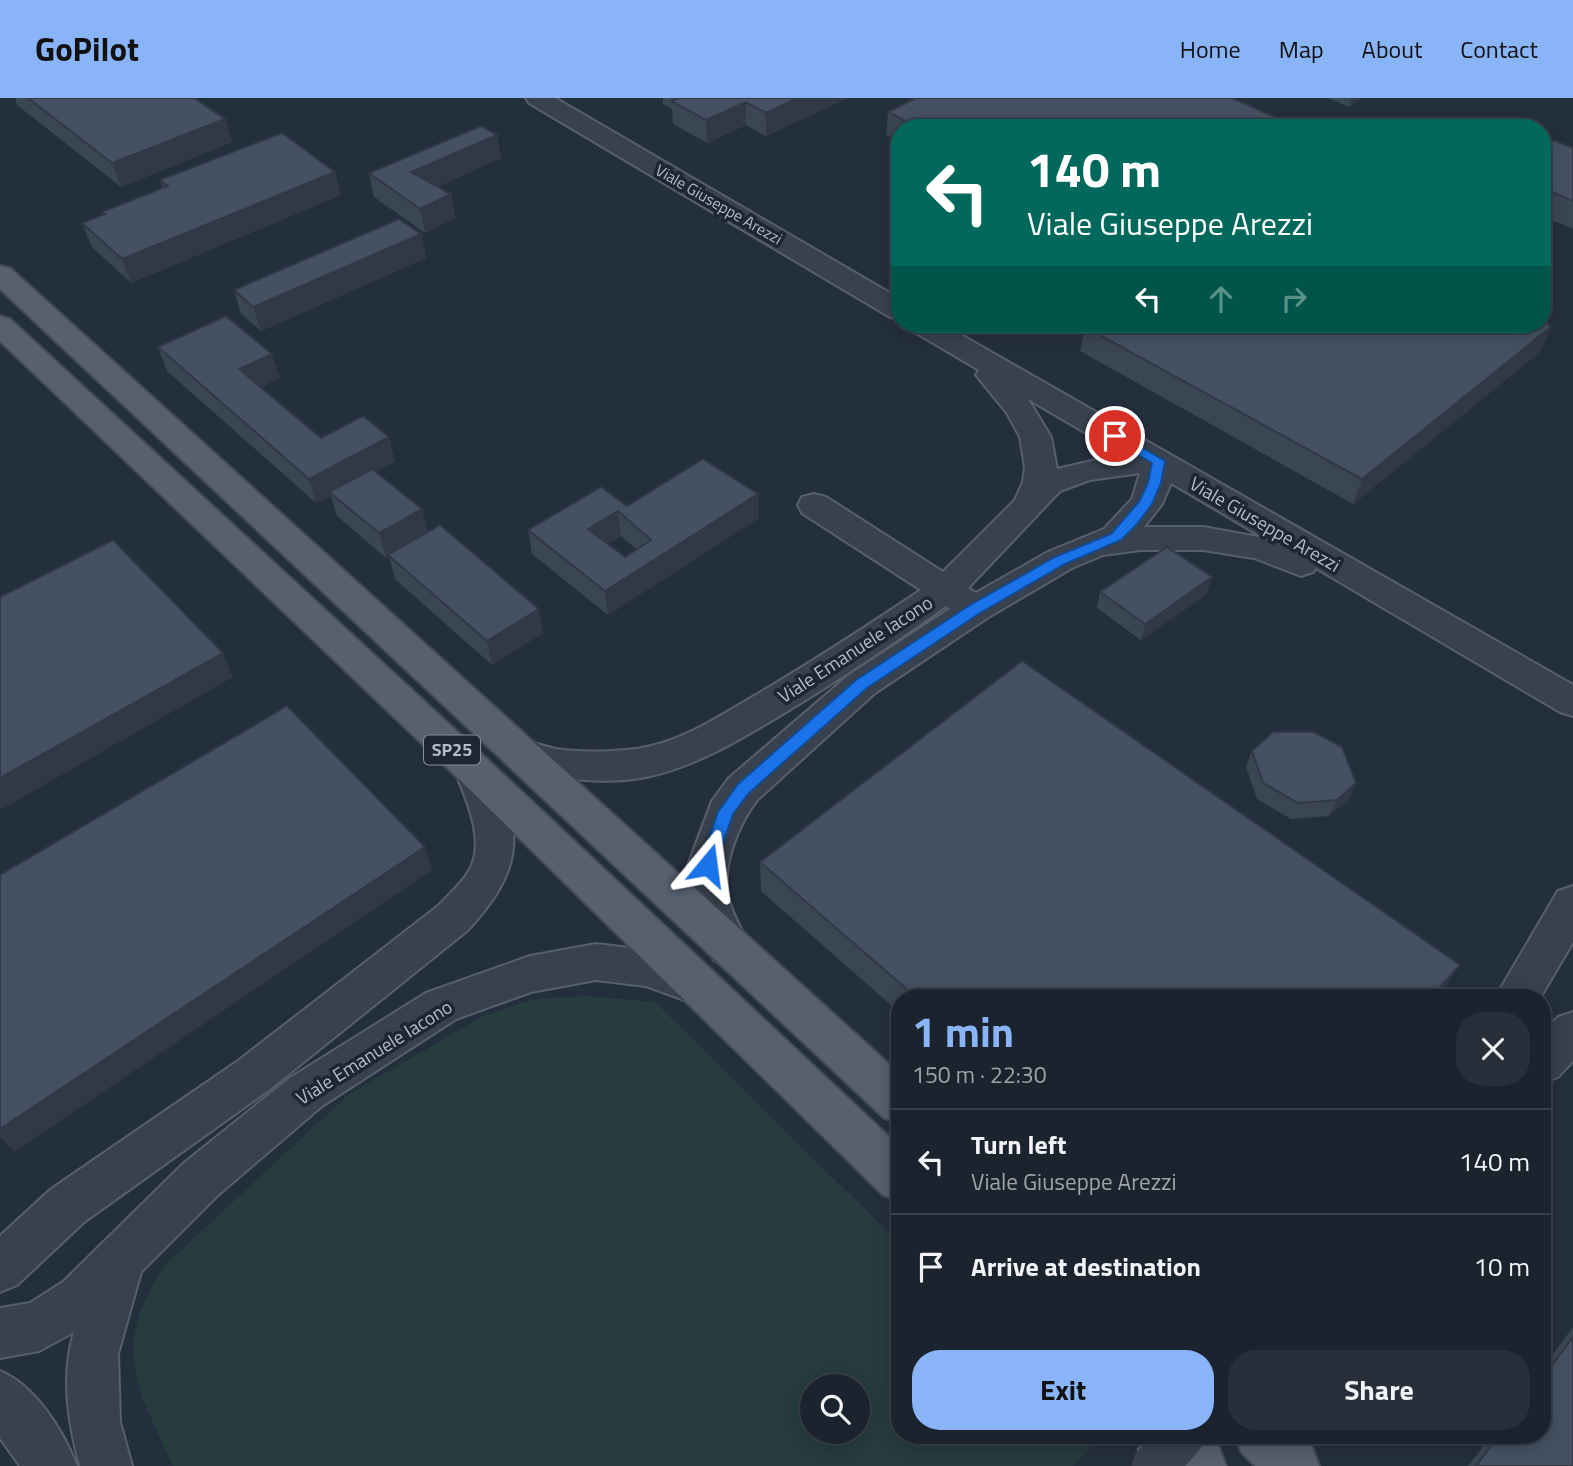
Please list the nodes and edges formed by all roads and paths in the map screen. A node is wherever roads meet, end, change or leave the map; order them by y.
1 (538, 98) edge
2 (0, 274) edge
3 (891, 306) edge
4 (0, 325) edge
5 (936, 333) edge
6 (964, 349) junction
7 (1158, 461) junction
8 (814, 505) dead end
9 (1027, 507) junction
10 (1090, 547) junction
11 (961, 599) junction
12 (1405, 604) junction
13 (1573, 702) edge
14 (518, 753) junction
15 (474, 770) junction
16 (1573, 903) edge
17 (729, 947) junction
18 (698, 987) junction
19 (1522, 989) edge
20 (1573, 1031) edge
21 (1573, 1052) edge
22 (1551, 1054) edge
23 (1551, 1070) edge
24 (891, 1095) edge
25 (891, 1170) edge
26 (67, 1206) junction
27 (0, 1235) edge
28 (120, 1259) junction
29 (0, 1268) edge
30 (0, 1333) edge
31 (0, 1397) edge
32 (1174, 1444) edge
33 (1177, 1444) edge
34 (1270, 1444) edge
35 (51, 1466) edge
36 (106, 1466) edge
37 (1155, 1466) edge
38 (1200, 1466) edge
39 (1293, 1466) edge

1 - 3 street, Viale Giuseppe Arezzi
2 - 14 main road, SP25
4 - 15 main road, SP25
5 - 6 street, Viale Giuseppe Arezzi
6 - 7 street, Viale Giuseppe Arezzi
6 - 9 street
7 - 9 street, Viale Emanuele Iacono
7 - 10 street
7 - 12 street, Viale Giuseppe Arezzi
8 - 11 street
9 - 11 street, Viale Emanuele Iacono
10 - 11 street
10 - 12 street
11 - 14 street, Viale Emanuele Iacono
11 - 17 street
12 - 13 street, Viale Giuseppe Arezzi
14 - 17 main road, SP25
15 - 18 main road, SP25
15 - 26 street
16 - 19 street
17 - 24 main road, SP25
18 - 25 main road, SP25
18 - 28 street, Viale Emanuele Iacono
20 - 22 street
21 - 23 street
26 - 27 street
26 - 29 street
28 - 30 street, Viale Emanuele Iacono
28 - 36 street
31 - 35 street
32 - 37 street, bridge
33 - 38 main road
34 - 39 main road

